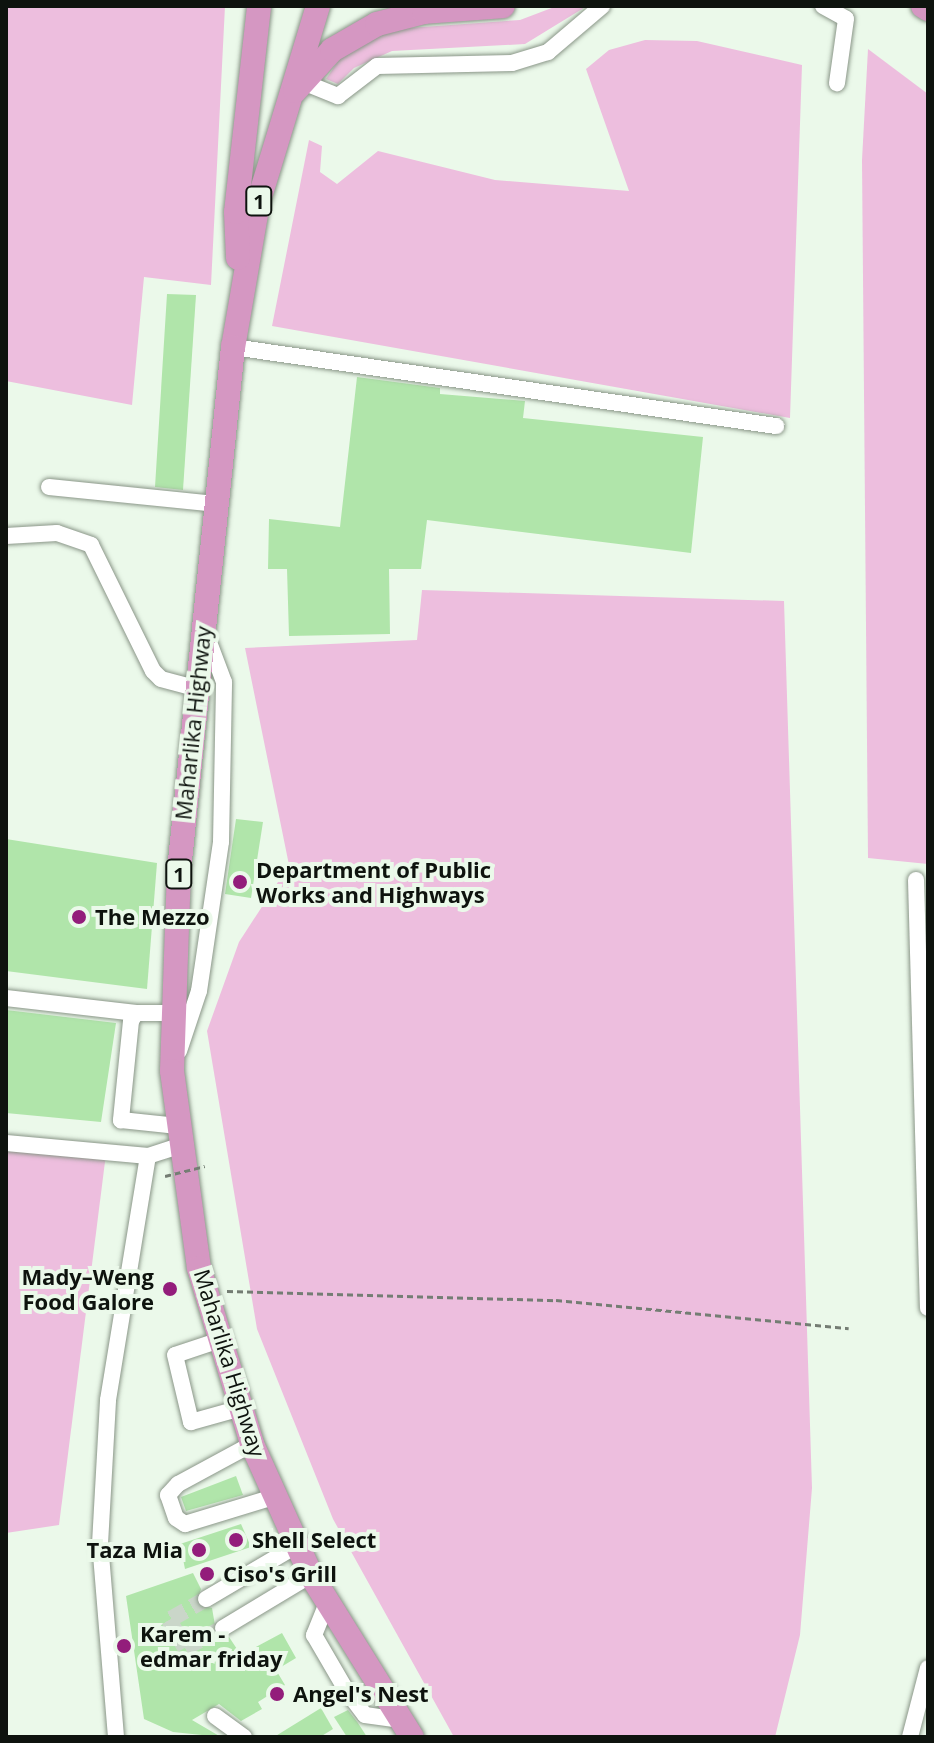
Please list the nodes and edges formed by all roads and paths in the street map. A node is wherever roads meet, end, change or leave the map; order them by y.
1 (259, 6) edge
2 (318, 6) edge
3 (478, 6) edge
4 (503, 6) edge
5 (602, 6) edge
6 (823, 6) edge
7 (923, 6) edge
8 (928, 9) edge
9 (303, 82) junction
10 (837, 83) dead end
11 (285, 102) junction
12 (240, 303) junction
13 (233, 347) junction
14 (776, 426) dead end
15 (49, 487) dead end
16 (215, 504) junction
17 (6, 536) edge
18 (203, 624) junction
19 (195, 688) junction
20 (916, 880) dead end
21 (924, 917) edge
22 (6, 998) edge
23 (136, 1013) junction
24 (171, 1013) junction
25 (172, 1071) junction
26 (179, 1136) junction
27 (6, 1143) edge
28 (148, 1156) junction
29 (205, 1166) dead end
30 (165, 1176) dead end
31 (204, 1290) junction
32 (928, 1308) edge
33 (849, 1328) dead end
34 (220, 1340) junction
35 (241, 1408) junction
36 (252, 1444) junction
37 (274, 1497) junction
38 (296, 1546) junction
39 (311, 1575) junction
40 (206, 1599) tunnel mouth
41 (223, 1628) tunnel mouth
42 (928, 1668) edge
43 (215, 1716) dead end
44 (406, 1728) edge
45 (116, 1737) edge
46 (244, 1737) edge
47 (910, 1737) edge

1 - 12 highway
2 - 11 highway, Maharlika Highway / 1
3 - 4 highway
3 - 9 highway
5 - 9 street
6 - 10 street
7 - 8 highway
9 - 11 highway
11 - 12 highway, Maharlika Highway / 1
12 - 13 highway, Maharlika Highway / 1
13 - 14 street
13 - 16 highway, Maharlika Highway / 1
15 - 16 street
16 - 18 highway, Maharlika Highway / 1
17 - 19 street
18 - 19 highway, Maharlika Highway / 1
18 - 25 street
19 - 24 highway, Maharlika Highway / 1
20 - 21 street
21 - 32 street
22 - 23 street
23 - 24 street
23 - 26 street
24 - 25 highway, Maharlika Highway / 1
25 - 26 highway, Maharlika Highway / 1
26 - 28 street
26 - 31 highway, Maharlika Highway / 1
27 - 28 street
28 - 45 street
29 - 30 path, bridge
31 - 33 path
31 - 34 highway, Maharlika Highway / 1
34 - 35 highway, Maharlika Highway / 1
34 - 35 street
35 - 36 highway, Maharlika Highway / 1
36 - 37 highway, Maharlika Highway / 1
36 - 37 street
37 - 38 highway, Maharlika Highway / 1
38 - 39 highway, Maharlika Highway / 1
38 - 40 street
39 - 41 street
39 - 44 highway, Maharlika Highway / 1
42 - 47 street
43 - 46 street

